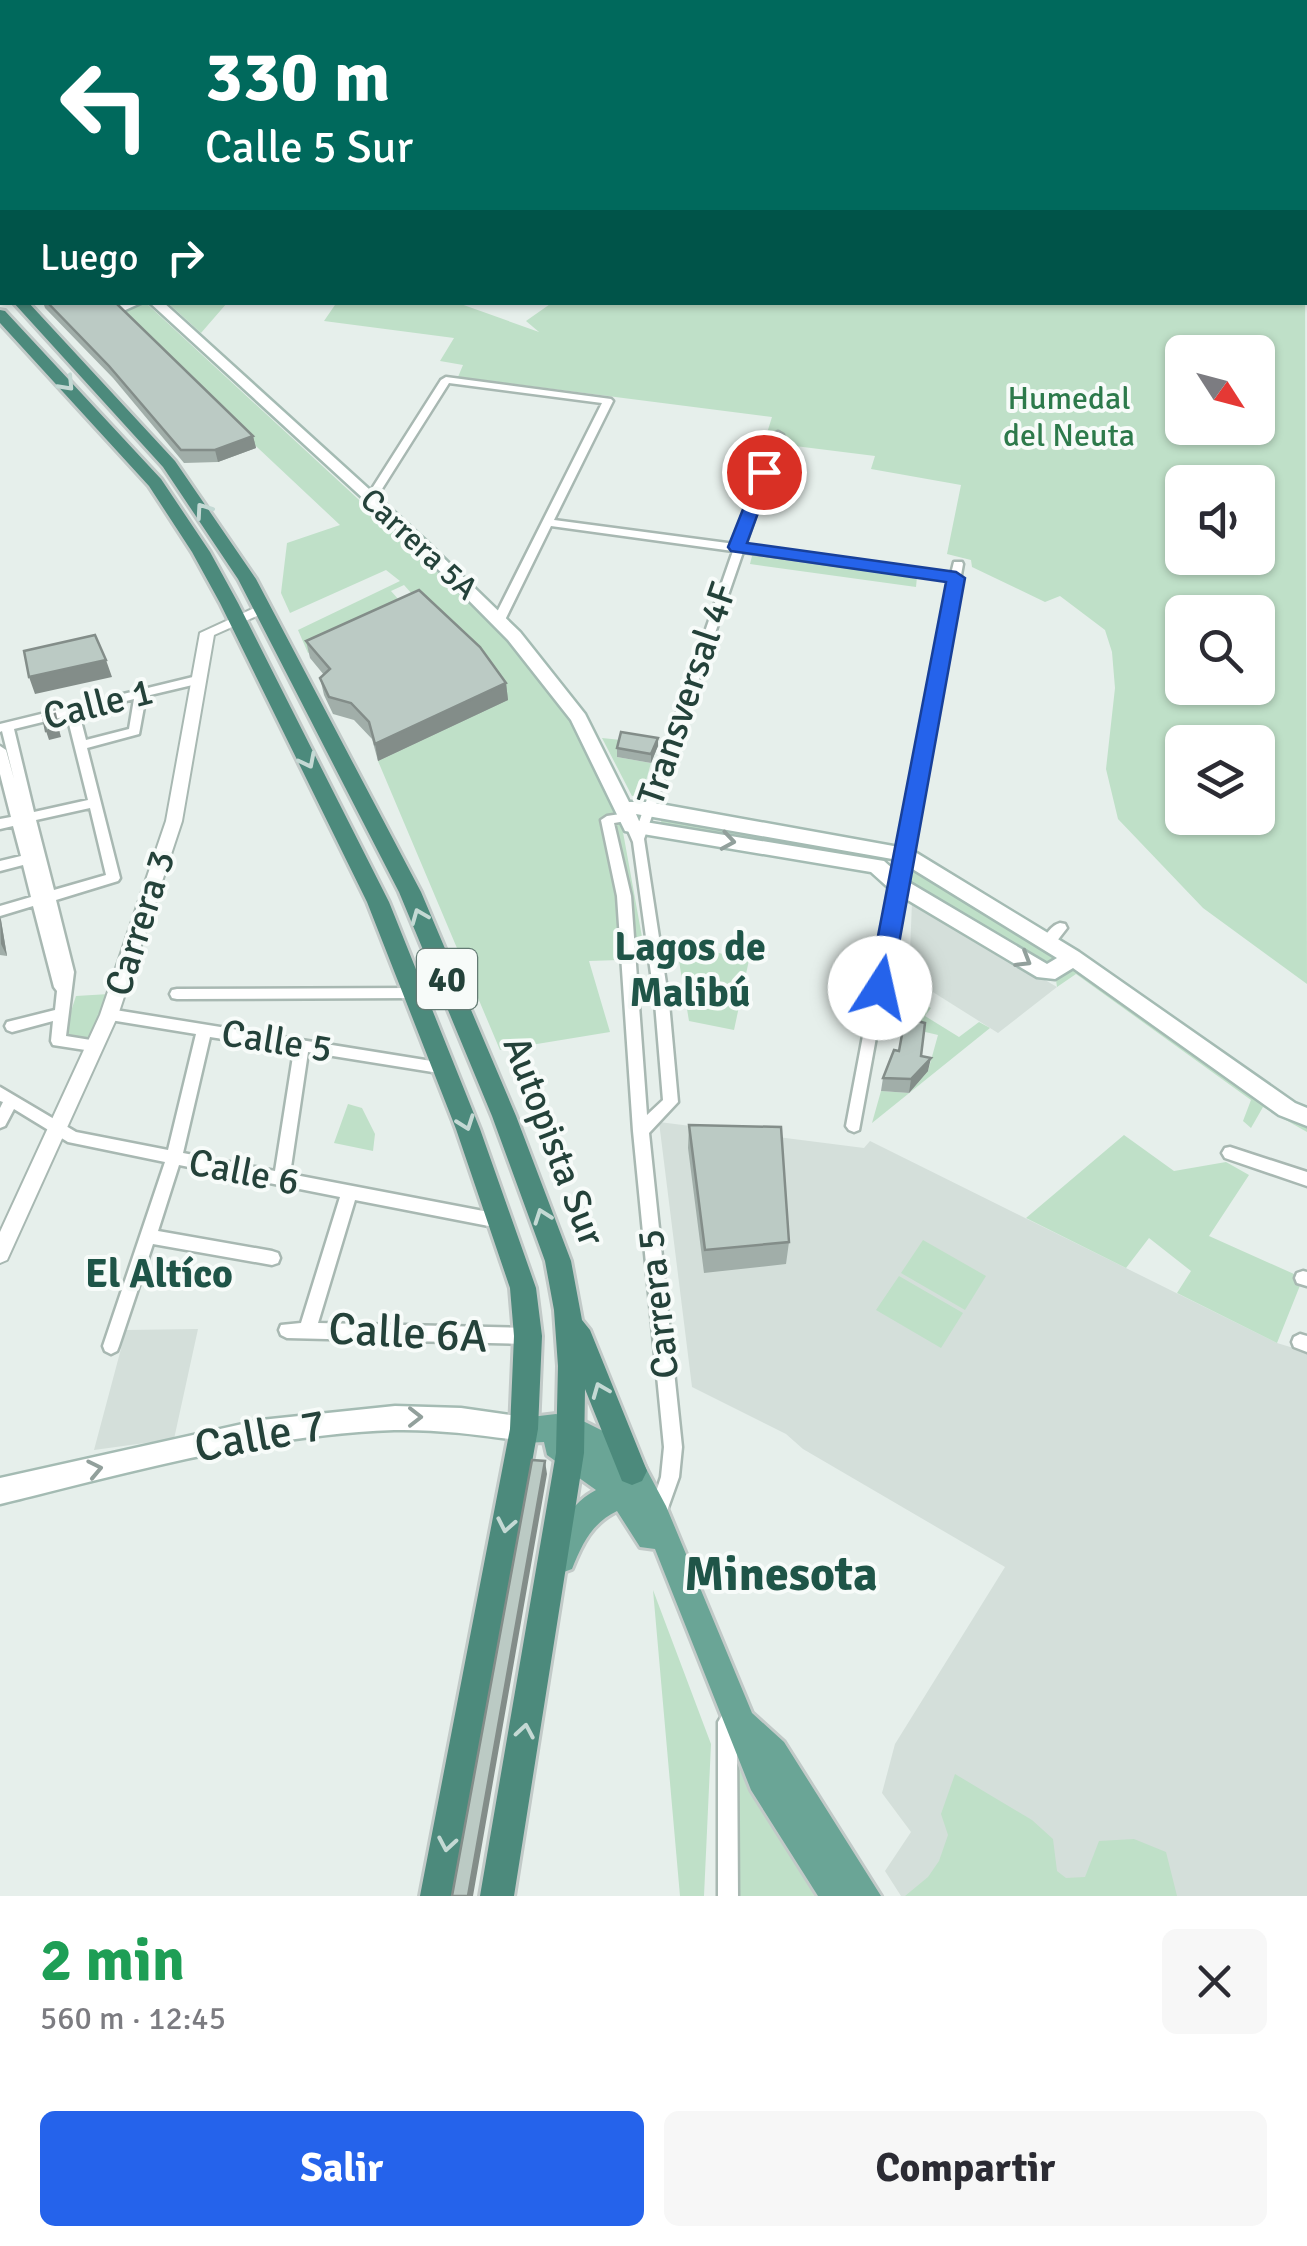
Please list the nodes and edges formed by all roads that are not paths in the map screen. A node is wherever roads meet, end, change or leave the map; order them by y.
1 (23, 305) edge
2 (158, 305) edge
3 (0, 314) edge
4 (7, 330) edge
5 (778, 435) dead end
6 (370, 498) junction
7 (548, 522) junction
8 (737, 547) junction
9 (262, 608) junction
10 (237, 618) junction
11 (499, 620) junction
12 (197, 680) junction
13 (142, 694) junction
14 (72, 710) junction
15 (4, 727) edge
16 (80, 746) junction
17 (0, 750) edge
18 (8, 780) edge
19 (92, 802) junction
20 (23, 818) junction
21 (635, 821) junction
22 (0, 824) edge
23 (903, 854) junction
24 (32, 858) junction
25 (0, 866) edge
26 (898, 886) junction
27 (44, 900) junction
28 (0, 911) edge
29 (1072, 957) junction
30 (415, 993) junction
31 (177, 994) dead end
32 (60, 1014) junction
33 (109, 1014) junction
34 (12, 1026) dead end
35 (205, 1029) junction
36 (92, 1045) junction
37 (302, 1046) junction
38 (444, 1068) junction
39 (6, 1097) edge
40 (1307, 1118) edge
41 (0, 1122) edge
42 (854, 1126) dead end
43 (55, 1127) junction
44 (641, 1131) junction
45 (1230, 1153) dead end
46 (174, 1158) junction
47 (1307, 1179) edge
48 (280, 1180) junction
49 (348, 1192) junction
50 (499, 1221) junction
51 (148, 1236) junction
52 (0, 1254) edge
53 (272, 1258) dead end
54 (568, 1310) junction
55 (308, 1328) junction
56 (288, 1330) dead end
57 (528, 1336) junction
58 (111, 1346) dead end
59 (524, 1429) junction
60 (571, 1442) junction
61 (628, 1482) junction
62 (0, 1491) edge
63 (656, 1516) junction
64 (690, 1604) junction
65 (545, 1609) junction
66 (740, 1718) junction
67 (437, 1896) edge
68 (497, 1896) edge
69 (728, 1896) edge
70 (838, 1896) edge
71 (864, 1896) edge

9 -> 1 highway, Autopista Sur / 40
2 - 6 main road, Carrera 5A
3 - 4 highway, Autopista Sur / 40
4 -> 10 highway, Autopista Sur / 40
5 - 8 street, Transversal 4F
6 - 7 street
6 - 11 main road, Carrera 5A
7 - 8 street
7 - 11 street
8 - 21 street, Transversal 4F
8 - 23 street
9 - 10 street, Carrera 3
54 -> 9 highway, Autopista Sur / 40
10 - 12 street, Carrera 3
10 -> 30 highway, Autopista Sur / 40
11 - 21 main road, Carrera 5A
12 - 13 street, Calle 1
12 - 33 street, Carrera 3
13 - 14 street, Calle 1
13 - 16 street
14 - 15 street, Calle 1
14 - 16 street
15 - 18 street
16 - 19 street
17 - 18 street
18 - 20 street
19 - 20 street
19 - 27 street
20 - 22 street
20 - 24 street
21 - 23 main road
21 -> 26 main road
21 - 44 street
21 - 44 street, Transversal 4F
23 - 26 street
23 - 29 main road
24 - 25 street
24 - 27 street
26 -> 29 main road
26 - 42 street
27 - 28 street
27 - 32 street
29 - 40 main road
30 - 31 street
30 - 38 highway, Autopista Sur / 40
32 - 34 street
32 - 36 street
33 - 35 street, Calle 5
33 - 36 street, Carrera 3
35 - 37 street, Calle 5
35 - 46 street
36 - 43 street, Carrera 3
37 - 38 street, Calle 5
37 - 48 street
38 -> 50 highway, Autopista Sur / 40
39 - 41 street
39 - 43 street, Calle 6
43 - 46 street, Calle 6
43 - 52 street, Carrera 3
44 - 63 street, Carrera 5
45 - 47 street
46 - 48 street, Calle 6
46 - 51 street
48 - 49 street, Calle 6
49 - 50 street, Calle 6
49 - 55 street
50 - 57 highway, Autopista Sur / 40
51 - 53 street
51 - 58 street
54 - 60 highway, Autopista Sur / 40
61 -> 54 highway
55 - 56 street, Calle 6A
55 - 57 street, Calle 6A
57 - 59 highway, Autopista Sur / 40
59 - 60 main road
62 -> 59 main road, Calle 7
59 -> 67 highway, Autopista Sur / 40
60 - 61 main road
60 - 65 highway, Autopista Sur / 40
61 - 63 main road
61 - 64 main road
61 - 65 main road
63 - 64 main road
64 - 66 main road
68 -> 65 highway, Autopista Sur / 40
66 - 69 street
66 - 70 main road
66 - 71 main road

